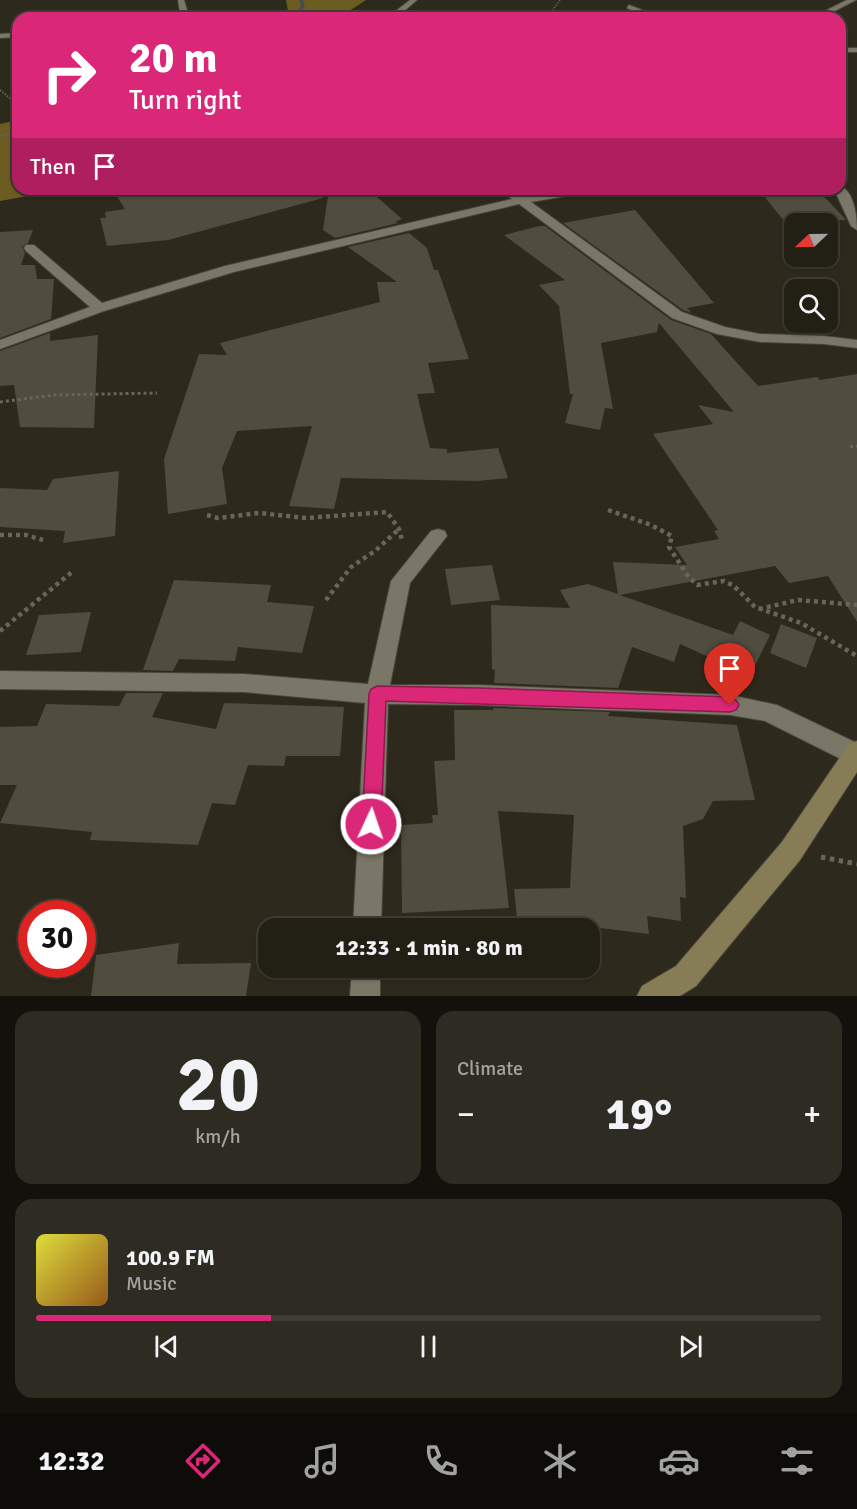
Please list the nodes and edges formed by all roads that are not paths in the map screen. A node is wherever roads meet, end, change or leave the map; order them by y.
1 (414, 0) edge
2 (853, 0) edge
3 (629, 7) dead end
4 (399, 12) edge
5 (640, 12) edge
6 (828, 12) edge
7 (514, 195) edge
8 (552, 195) edge
9 (843, 195) edge
10 (521, 200) junction
11 (857, 226) edge
12 (30, 248) dead end
13 (99, 308) junction
14 (857, 344) edge
15 (0, 345) edge
16 (438, 536) dead end
17 (0, 680) edge
18 (377, 694) junction
19 (856, 753) edge
20 (367, 918) edge
21 (366, 978) edge
22 (365, 996) edge
23 (652, 996) edge

1 - 4 street
2 - 6 street
3 - 5 street
7 - 10 street
8 - 10 street
9 - 11 street
10 - 13 street
10 - 14 street
12 - 13 street
13 - 15 street
16 - 18 street
17 - 18 street
18 - 19 street
18 - 20 street
19 - 23 street
21 - 22 street

